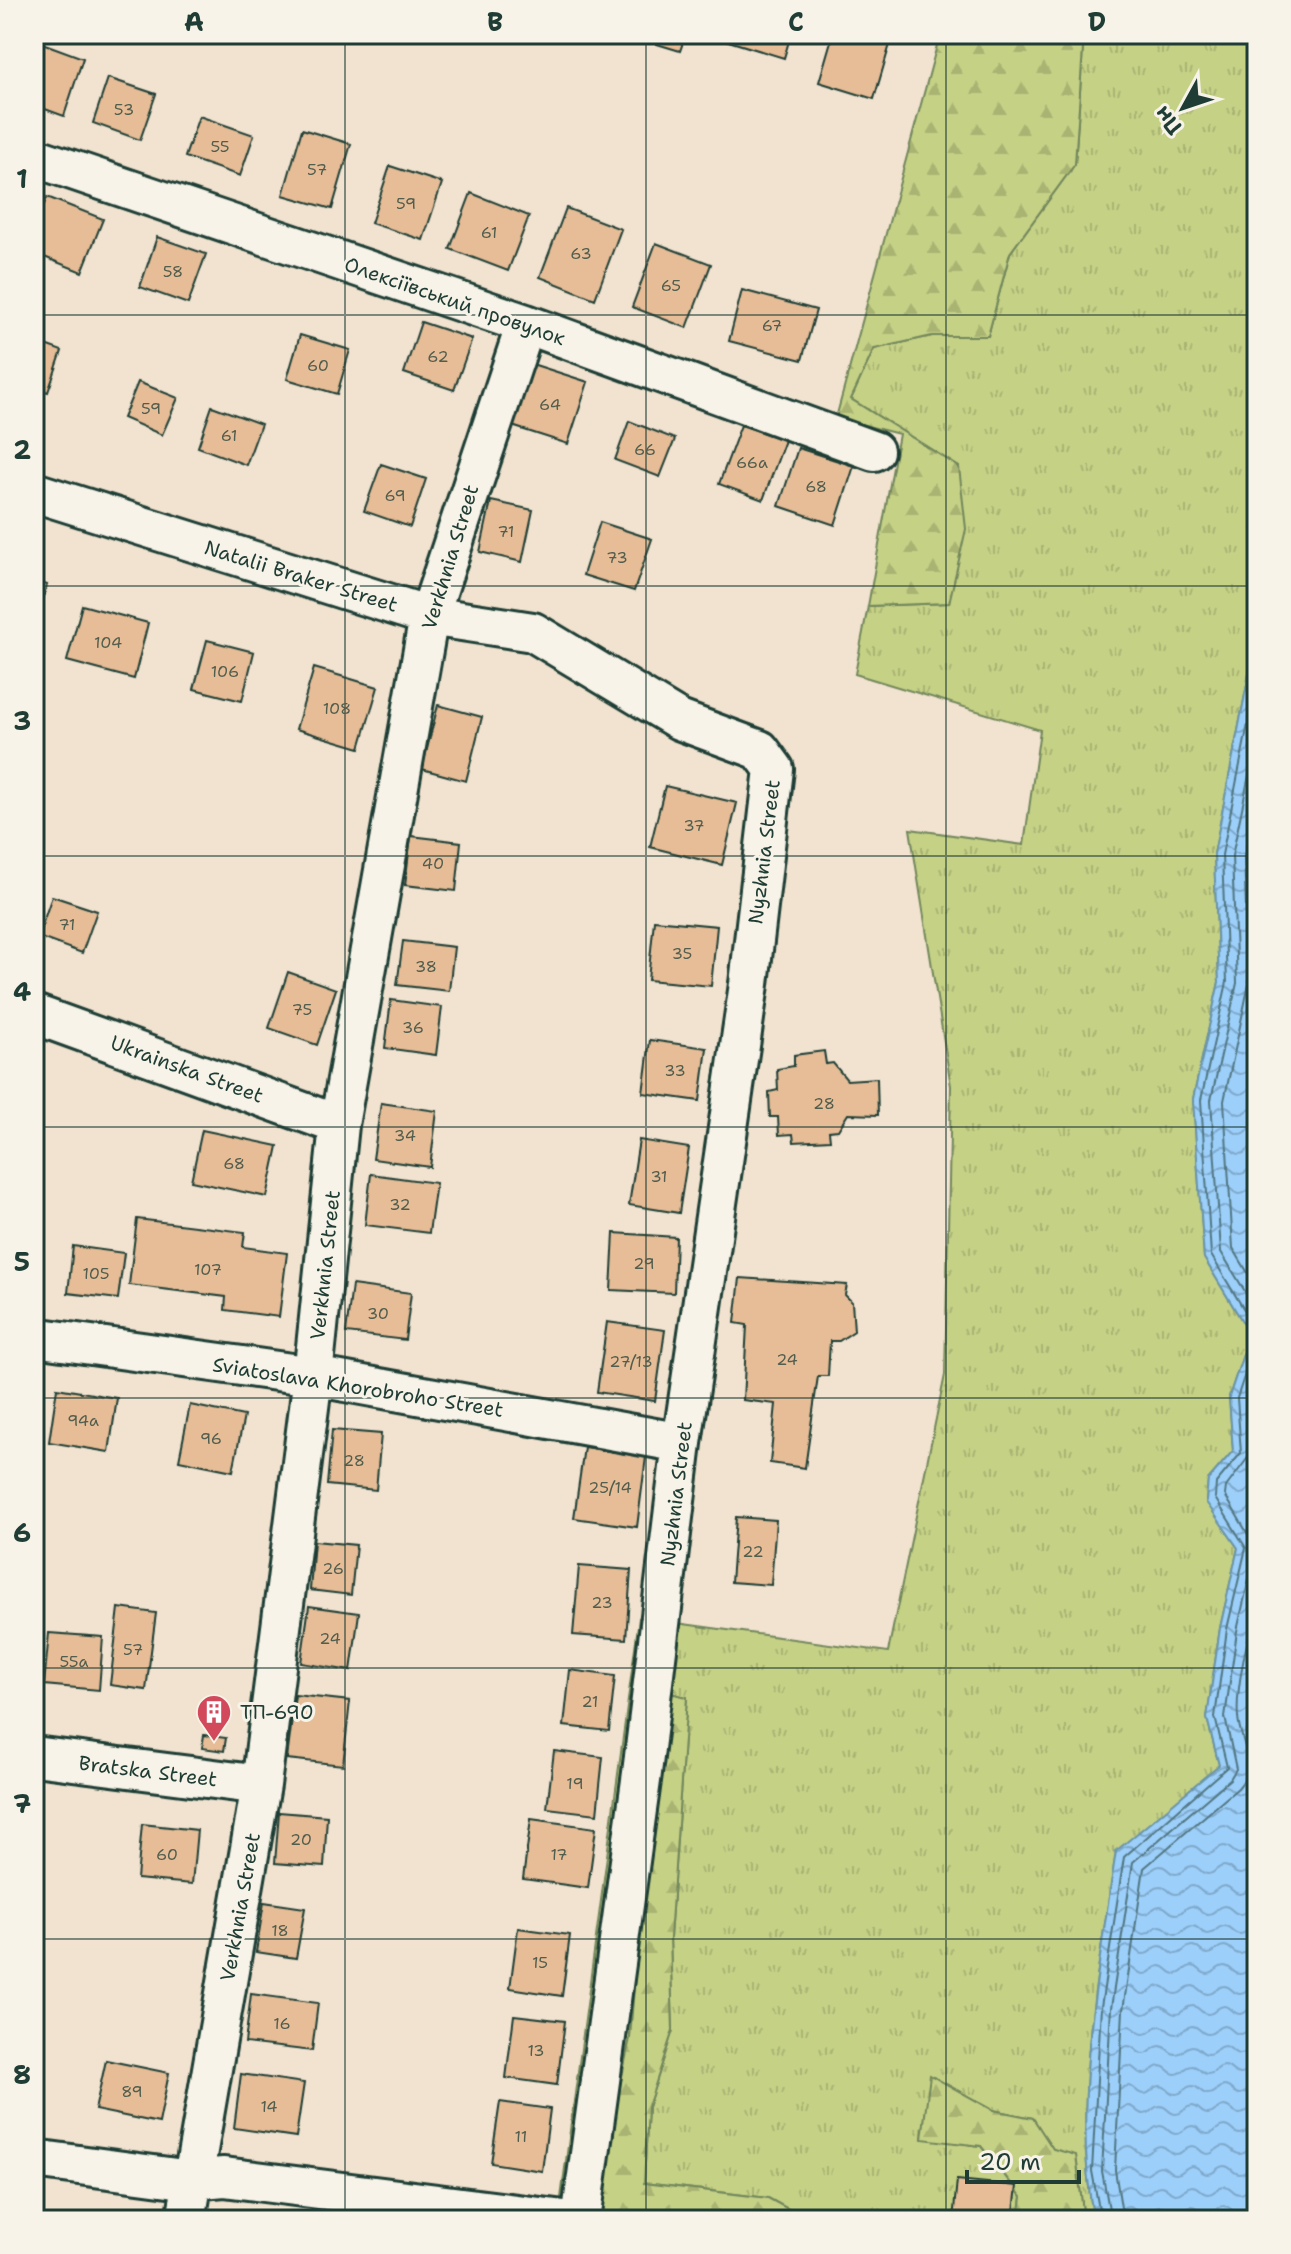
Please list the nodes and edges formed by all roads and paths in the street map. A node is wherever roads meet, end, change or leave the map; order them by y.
1 (34, 157) edge
2 (526, 324) junction
3 (874, 451) dead end
4 (34, 492) edge
5 (429, 616) junction
6 (774, 769) joint
7 (34, 1014) edge
8 (339, 1125) junction
9 (34, 1337) edge
10 (313, 1376) junction
11 (682, 1443) junction
12 (34, 1756) edge
13 (261, 1785) junction
14 (34, 2159) edge
15 (191, 2180) junction
16 (186, 2220) edge
17 (564, 2220) edge
18 (581, 2220) edge

1 - 2 street, Олексіївський провулок
2 - 3 street, Олексіївський провулок
2 - 5 street, Verkhnia Street
4 - 5 street, Natalii Braker Street
5 - 6 street, Natalii Braker Street
5 - 8 street, Verkhnia Street
6 - 11 street, Nyzhnia Street
7 - 8 street, Ukrainska Street
8 - 10 street, Verkhnia Street
9 - 10 street, Sviatoslava Khorobroho Street
10 - 11 street, Sviatoslava Khorobroho Street
10 - 13 street, Verkhnia Street
11 - 18 street, Nyzhnia Street
12 - 13 street, Bratska Street
13 - 15 street, Verkhnia Street
14 - 15 street
15 - 16 street, Verkhnia Street
15 - 17 street

